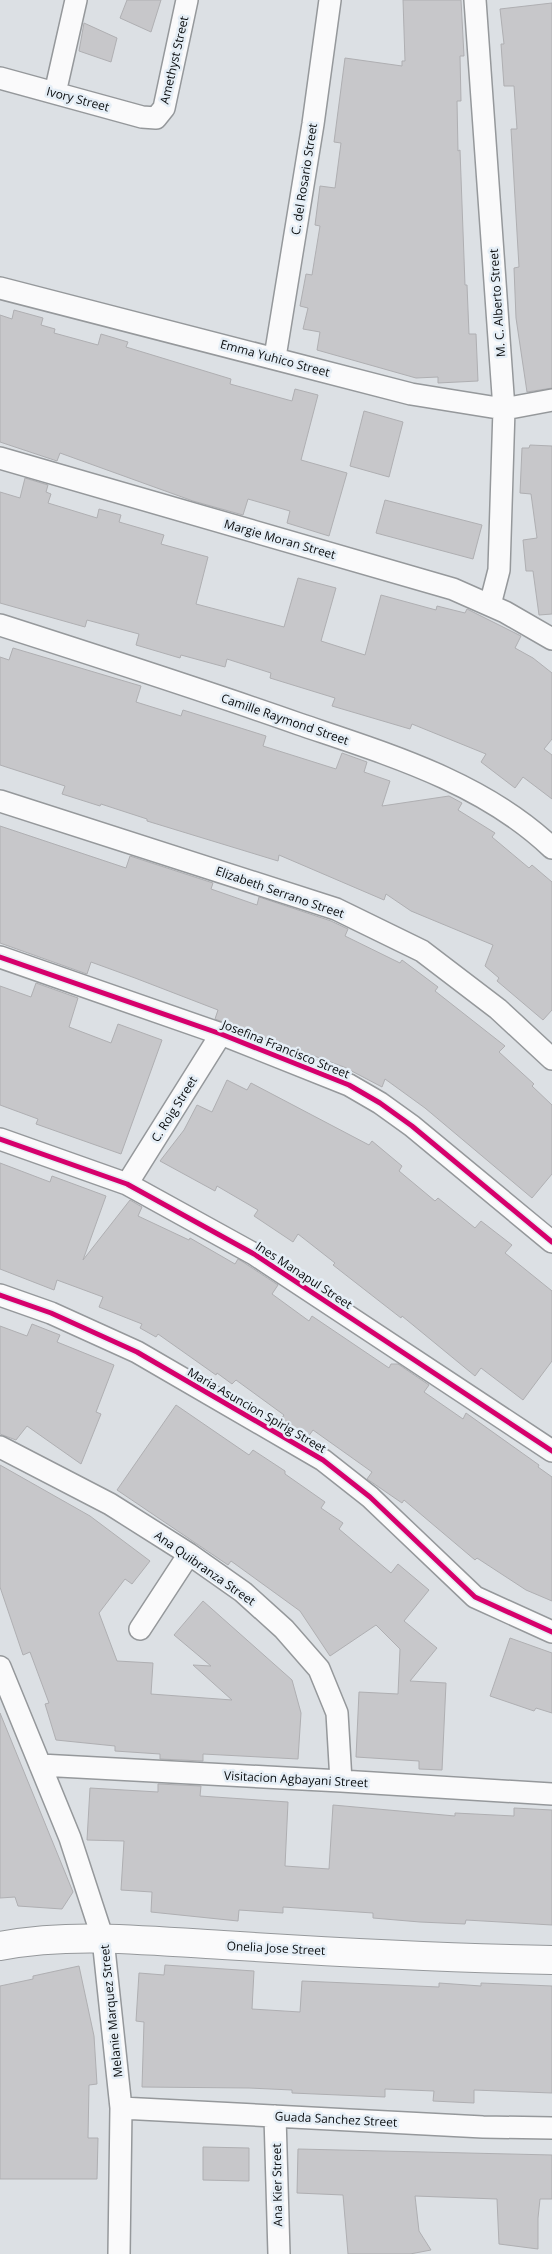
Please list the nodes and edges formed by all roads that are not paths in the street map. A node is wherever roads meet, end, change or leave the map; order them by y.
1 (76, 0) edge
2 (187, 0) edge
3 (330, 0) edge
4 (475, 0) edge
5 (0, 78) edge
6 (55, 93) junction
7 (156, 118) joint
8 (0, 288) edge
9 (276, 357) junction
10 (552, 400) edge
11 (504, 409) junction
12 (0, 458) edge
13 (490, 605) junction
14 (0, 625) edge
15 (552, 639) edge
16 (0, 801) edge
17 (552, 848) edge
18 (0, 957) edge
19 (221, 1034) junction
20 (552, 1059) edge
21 (0, 1139) edge
22 (127, 1184) junction
23 (552, 1242) edge
24 (0, 1295) edge
25 (0, 1447) edge
26 (552, 1451) edge
27 (189, 1554) junction
28 (140, 1629) dead end
29 (552, 1632) edge
30 (0, 1667) edge
31 (40, 1765) junction
32 (341, 1780) junction
33 (552, 1794) edge
34 (104, 1939) junction
35 (0, 1946) edge
36 (552, 1960) edge
37 (121, 2108) junction
38 (275, 2116) junction
39 (552, 2128) edge
40 (118, 2254) edge
41 (279, 2254) edge

1 - 6 street
2 - 7 street, Amethyst Street
3 - 9 street, C. del Rosario Street
4 - 11 street, M. C. Alberto Street
5 - 6 street, Ivory Street
6 - 7 street, Ivory Street
8 - 9 street, Emma Yuhico Street
9 - 11 street, Emma Yuhico Street
10 - 11 street, Emma Yuhico Street
11 - 13 street, M. C. Alberto Street
12 - 13 street, Margie Moran Street
13 - 15 street, Margie Moran Street
14 - 17 street, Camille Raymond Street
16 - 20 street, Elizabeth Serrano Street
18 - 19 street, Josefina Francisco Street
19 - 22 street, C. Roig Street
19 - 23 street, Josefina Francisco Street
21 - 22 street, Ines Manapul Street
22 - 26 street, Ines Manapul Street
24 - 29 street, Maria Asuncion Spirig Street
25 - 27 street, Ana Quibranza Street
27 - 28 street
27 - 32 street, Ana Quibranza Street
30 - 31 street, Melanie Marquez Street
31 - 32 street, Visitacion Agbayani Street
31 - 34 street, Melanie Marquez Street
32 - 33 street, Visitacion Agbayani Street
34 - 35 main road, Onelia Jose Street
34 - 36 main road, Onelia Jose Street
34 - 37 street, Melanie Marquez Street
37 - 38 street, Guada Sanchez Street
37 - 40 street, Melanie Marquez Street
38 - 39 street, Guada Sanchez Street
38 - 41 street, Ana Kier Street

